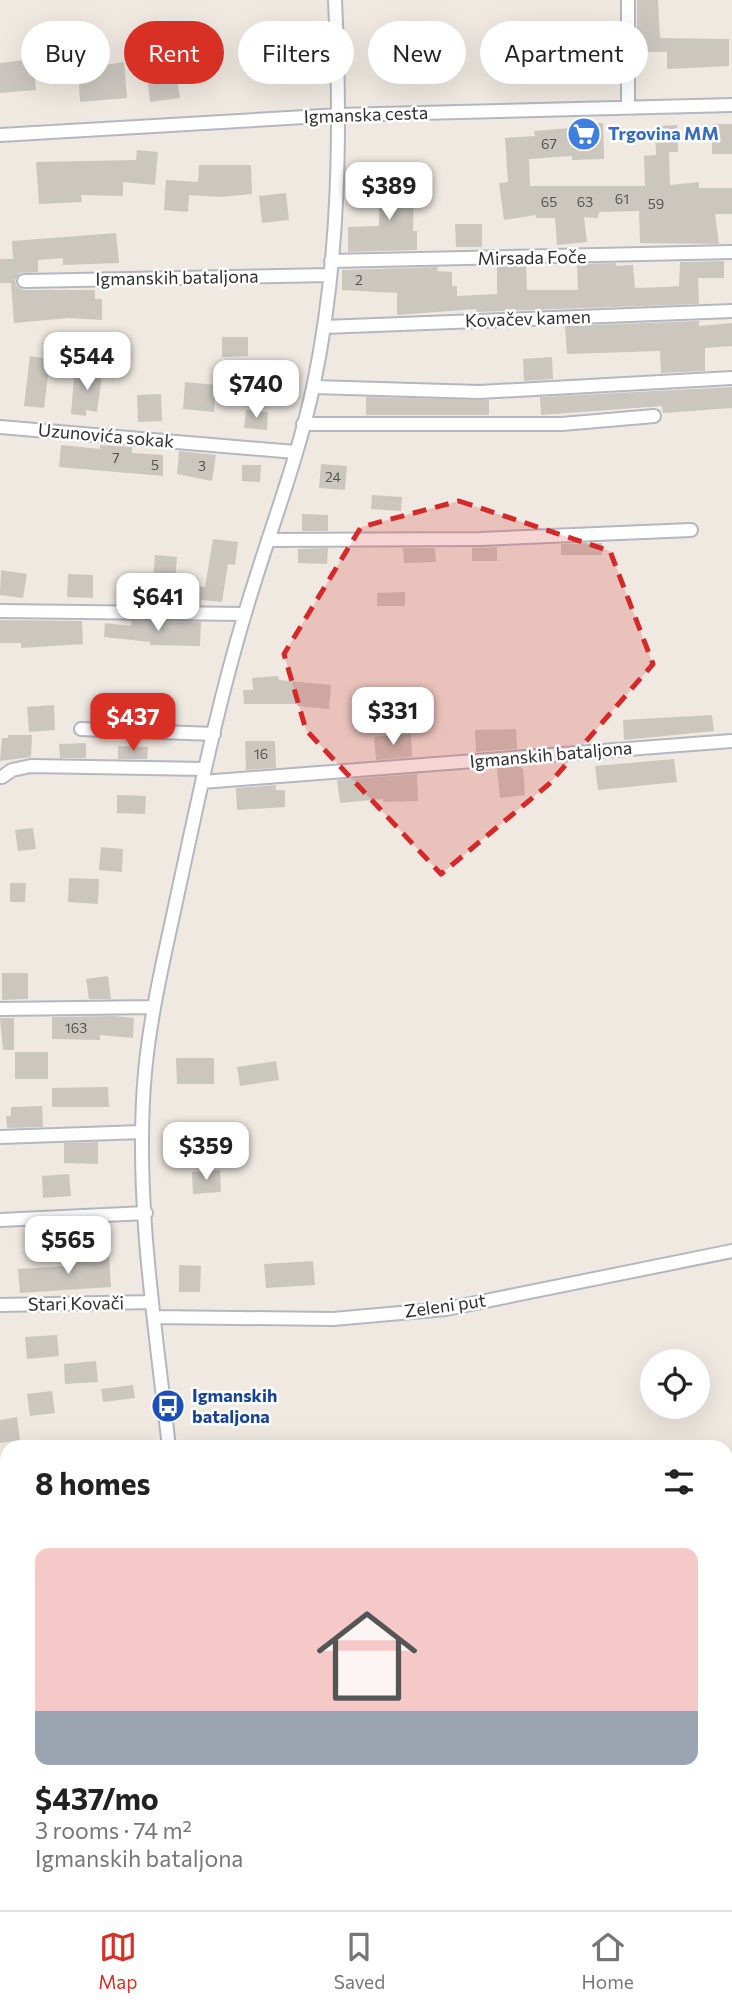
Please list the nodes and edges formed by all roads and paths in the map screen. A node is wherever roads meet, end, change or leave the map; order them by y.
1 (335, 0) edge
2 (628, 0) edge
3 (732, 105) edge
4 (628, 106) junction
5 (339, 115) junction
6 (0, 135) edge
7 (732, 251) edge
8 (330, 268) junction
9 (24, 281) dead end
10 (732, 311) edge
11 (324, 327) junction
12 (732, 378) edge
13 (314, 387) junction
14 (654, 416) dead end
15 (303, 424) junction
16 (0, 427) edge
17 (295, 452) junction
18 (691, 530) dead end
19 (268, 540) junction
20 (0, 611) edge
21 (244, 614) junction
22 (81, 729) dead end
23 (214, 734) junction
24 (732, 741) edge
25 (203, 776) junction
26 (2, 777) dead end
27 (154, 1007) junction
28 (0, 1009) edge
29 (141, 1132) junction
30 (0, 1137) edge
31 (146, 1213) junction
32 (0, 1220) edge
33 (732, 1251) edge
34 (152, 1302) junction
35 (0, 1305) edge
36 (154, 1317) junction
37 (168, 1440) edge

1 - 5 street
2 - 4 street
3 - 4 street, Igmanska cesta
4 - 5 street, Igmanska cesta
5 - 6 street, Igmanska cesta
5 - 8 street
7 - 8 street, Mirsada Foče
8 - 9 street, Igmanskih bataljona
8 - 11 street
10 - 11 street, Kovačev kamen
11 - 13 street
12 - 13 street
13 - 15 street
14 - 15 street
15 - 17 street
16 - 17 street, Uzunovića sokak
17 - 19 street
18 - 19 street
19 - 21 street
20 - 21 street
21 - 23 street
22 - 23 street
23 - 25 street
24 - 25 street, Igmanskih bataljona
25 - 26 street, Igmanskih bataljona
25 - 27 street
27 - 28 street
27 - 29 street
29 - 30 street
29 - 31 street
31 - 32 street
31 - 34 street
33 - 36 street, Zeleni put
34 - 35 street, Stari Kovači
34 - 36 street
36 - 37 street

